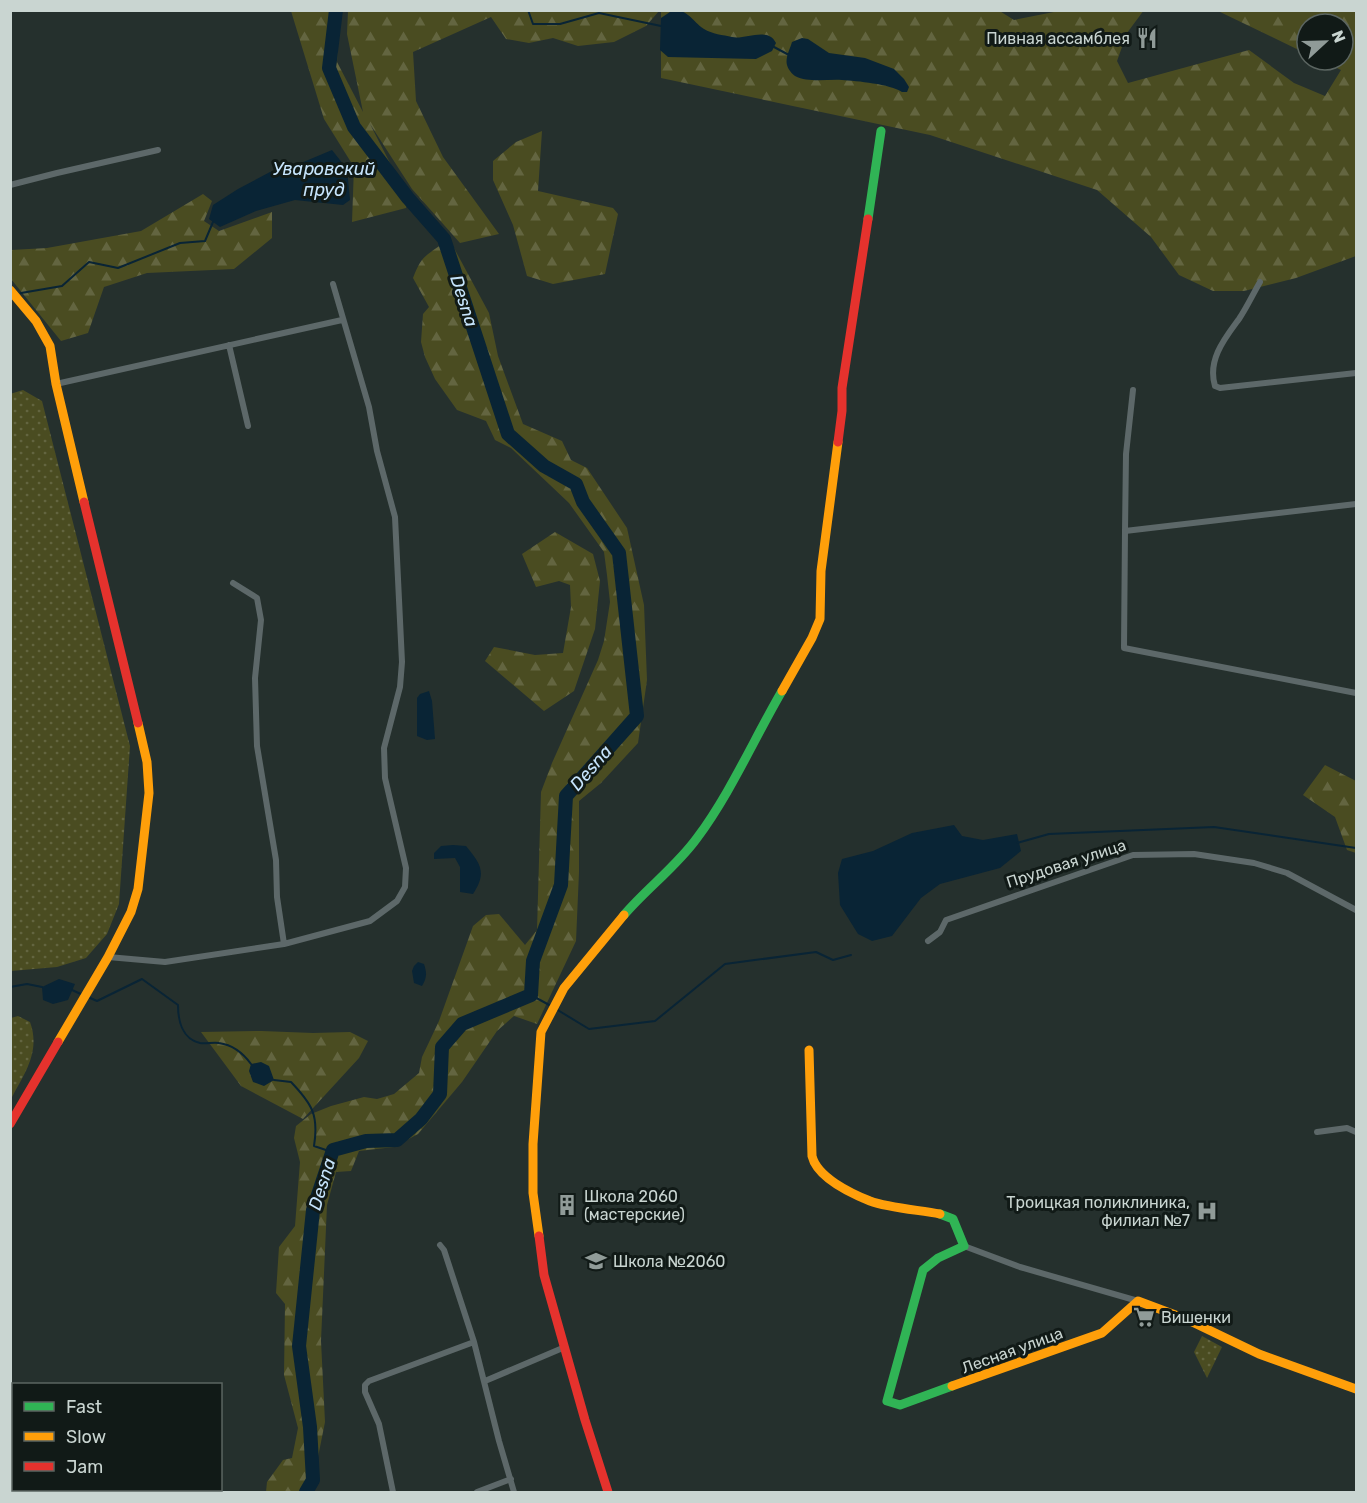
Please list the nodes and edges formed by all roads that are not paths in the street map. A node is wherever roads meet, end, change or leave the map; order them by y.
1 (881, 131) dead end
2 (158, 150) dead end
3 (10, 185) edge
4 (1260, 282) dead end
5 (333, 284) dead end
6 (10, 290) edge
7 (342, 320) junction
8 (230, 345) junction
9 (1356, 373) edge
10 (56, 384) junction
11 (1133, 390) dead end
12 (248, 426) dead end
13 (1356, 504) edge
14 (1125, 531) junction
15 (233, 583) dead end
16 (1356, 693) edge
17 (1356, 910) edge
18 (928, 941) dead end
19 (284, 944) junction
20 (108, 957) junction
21 (809, 1050) dead end
22 (10, 1124) edge
23 (1317, 1131) dead end
24 (1356, 1132) edge
25 (440, 1245) dead end
26 (964, 1246) junction
27 (1138, 1301) junction
28 (474, 1342) junction
29 (565, 1347) junction
30 (485, 1381) junction
31 (1356, 1389) edge
32 (511, 1479) junction
33 (393, 1492) edge
34 (477, 1492) edge
35 (514, 1492) edge
36 (608, 1492) edge

1 - 29 street
2 - 3 street
4 - 9 street
5 - 7 street
6 - 10 street
7 - 8 street
7 - 19 street
8 - 10 street
8 - 12 street
10 - 20 street
11 - 14 street
13 - 14 street
14 - 16 street
15 - 19 street
17 - 18 street, Прудовая улица
19 - 20 street
20 - 22 street
21 - 26 street
23 - 24 street
25 - 28 street
26 - 27 street
26 - 27 street, Лесная улица
27 - 31 street
28 - 30 street
28 - 33 street
29 - 30 street
29 - 36 street
30 - 32 street
32 - 34 street
32 - 35 street

